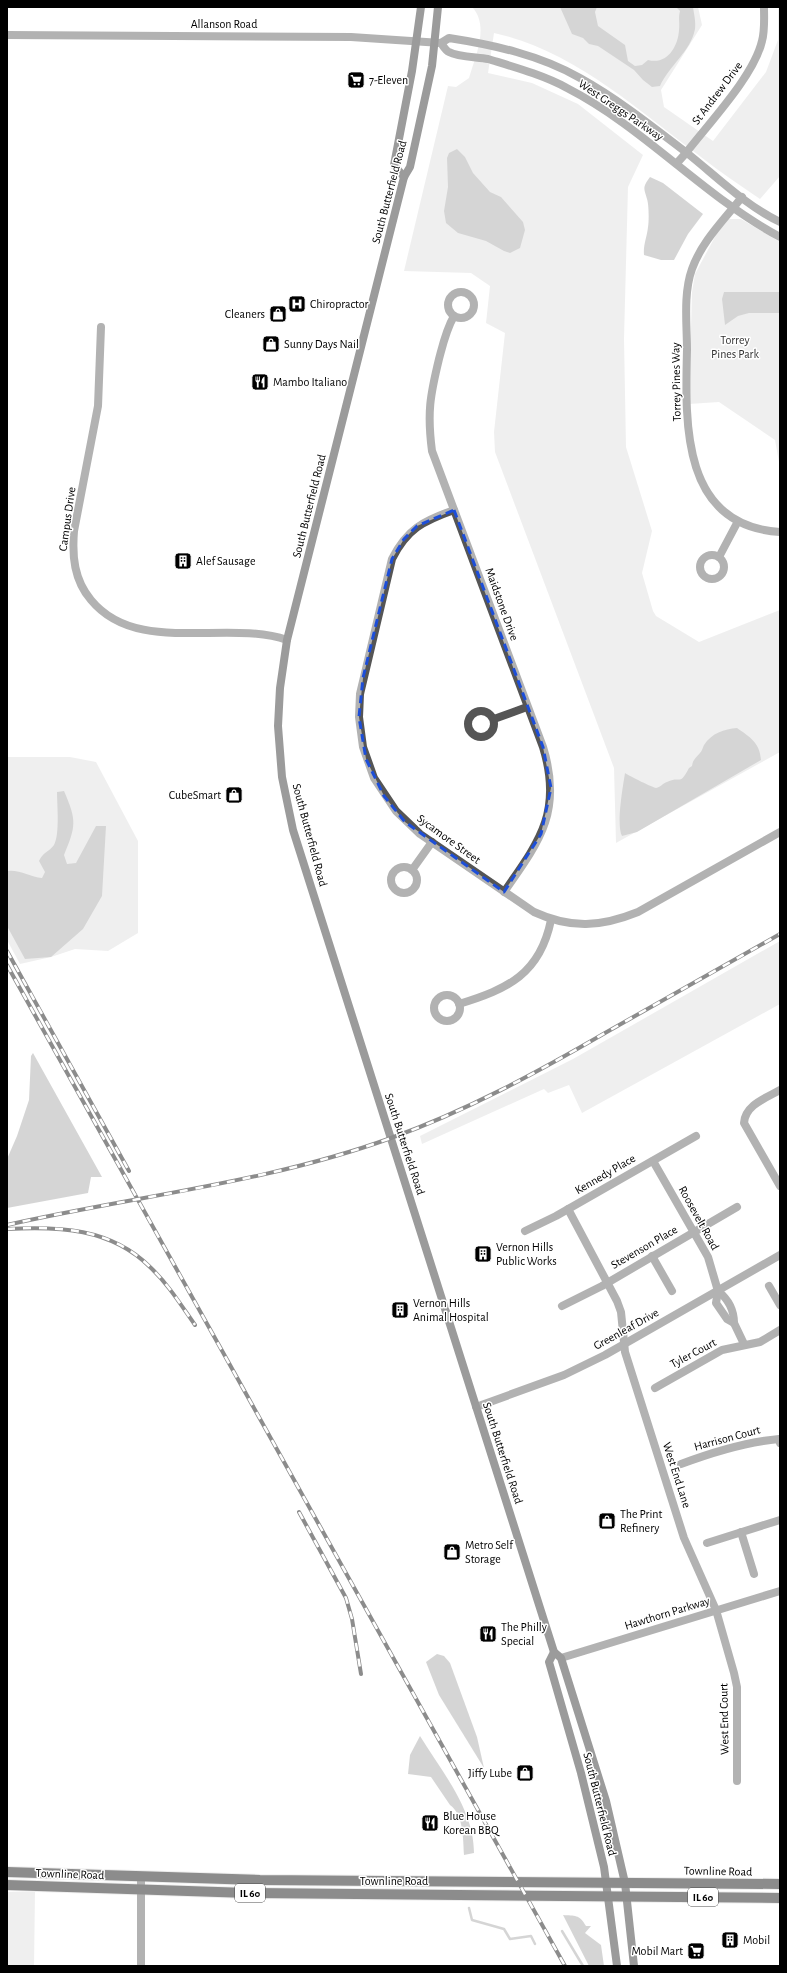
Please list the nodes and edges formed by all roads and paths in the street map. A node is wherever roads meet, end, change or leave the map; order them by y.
1 (421, 7) edge
2 (438, 7) edge
3 (764, 7) edge
4 (7, 35) edge
5 (416, 41) junction
6 (438, 43) junction
7 (686, 153) junction
8 (676, 163) junction
9 (404, 177) junction
10 (742, 197) junction
11 (733, 209) junction
12 (780, 222) edge
13 (780, 237) edge
14 (454, 316) dead end
15 (101, 327) dead end
16 (454, 510) junction
17 (738, 522) junction
18 (780, 532) edge
19 (719, 557) dead end
20 (287, 640) junction
21 (528, 707) junction
22 (494, 719) dead end
23 (780, 832) edge
24 (432, 842) junction
25 (412, 870) dead end
26 (504, 892) junction
27 (551, 920) junction
28 (459, 1004) dead end
29 (780, 1090) edge
30 (696, 1136) dead end
31 (653, 1160) junction
32 (780, 1186) edge
33 (737, 1208) dead end
34 (568, 1209) junction
35 (525, 1231) dead end
36 (694, 1232) junction
37 (780, 1255) edge
38 (652, 1256) junction
39 (608, 1282) junction
40 (769, 1286) dead end
41 (672, 1291) dead end
42 (718, 1291) junction
43 (780, 1305) edge
44 (562, 1306) dead end
45 (780, 1330) edge
46 (624, 1344) junction
47 (744, 1344) junction
48 (655, 1388) dead end
49 (476, 1407) junction
50 (780, 1440) edge
51 (681, 1464) dead end
52 (780, 1520) edge
53 (741, 1532) junction
54 (706, 1543) dead end
55 (754, 1574) dead end
56 (780, 1591) edge
57 (716, 1610) junction
58 (554, 1652) junction
59 (561, 1658) junction
60 (737, 1781) dead end
61 (7, 1872) edge
62 (141, 1877) junction
63 (606, 1883) junction
64 (625, 1883) junction
65 (780, 1884) edge
66 (7, 1886) edge
67 (141, 1889) junction
68 (608, 1896) junction
69 (626, 1896) junction
70 (780, 1898) edge
71 (140, 1966) edge
72 (617, 1966) edge
73 (634, 1966) edge

1 - 5 main road
2 - 6 main road, South Butterfield Road
3 - 7 street, St Andrew Drive
4 - 5 street, Allanson Road
5 - 6 street, Allanson Road
5 - 9 main road
6 - 7 street, West Greggs Parkway
6 - 8 street, West Greggs Parkway
6 - 9 main road, South Butterfield Road
7 - 8 street, St Andrew Drive
7 - 10 street, West Greggs Parkway
8 - 11 street, West Greggs Parkway
9 - 20 main road, South Butterfield Road
10 - 11 street, Torrey Pines Way
10 - 12 street, West Greggs Parkway
11 - 13 street, West Greggs Parkway
11 - 17 street, Torrey Pines Way
14 - 16 street, Maidstone Drive
15 - 20 street, Campus Drive
16 - 21 street, Maidstone Drive
16 - 24 street, Sycamore Street
17 - 18 street, Torrey Pines Way
17 - 19 street
20 - 49 main road, South Butterfield Road
21 - 22 street
21 - 26 street, Maidstone Drive
23 - 27 street, Sycamore Street
24 - 25 street
24 - 26 street, Sycamore Street
26 - 27 street, Sycamore Street
27 - 28 street
29 - 32 street
30 - 31 street, Kennedy Place
31 - 34 street, Kennedy Place
31 - 36 street, Roosevelt Road
33 - 36 street, Stevenson Place
34 - 35 street, Kennedy Place
34 - 39 street, West End Lane
36 - 38 street, Stevenson Place
36 - 42 street, Roosevelt Road
37 - 42 street, Greenleaf Drive
38 - 39 street, Stevenson Place
38 - 41 street
39 - 44 street, Stevenson Place
39 - 46 street, West End Lane
40 - 43 street
42 - 46 street, Greenleaf Drive
42 - 47 street
45 - 47 street, Tyler Court
46 - 49 street, Greenleaf Drive
46 - 57 street, West End Lane
47 - 48 street, Tyler Court
49 - 58 main road, South Butterfield Road
50 - 51 street, Harrison Court
52 - 53 street
53 - 54 street
53 - 55 street
56 - 57 street, Hawthorn Parkway
57 - 59 street, Hawthorn Parkway
57 - 60 street, West End Court
58 - 59 main road
58 - 63 main road, South Butterfield Road
59 - 64 main road, South Butterfield Road
61 - 62 main road, Townline Road / IL 60
62 - 63 main road, Townline Road / IL 60
62 - 67 street
63 - 64 main road, Townline Road / IL 60
63 - 68 main road, South Butterfield Road
64 - 65 main road, Townline Road / IL 60
64 - 69 main road, South Butterfield Road
66 - 67 main road, Townline Road / IL 60
67 - 68 main road, Townline Road / IL 60
67 - 71 street
68 - 69 main road, Townline Road / IL 60
68 - 72 main road, South Butterfield Road
69 - 70 main road, Townline Road / IL 60
69 - 73 main road, South Butterfield Road

